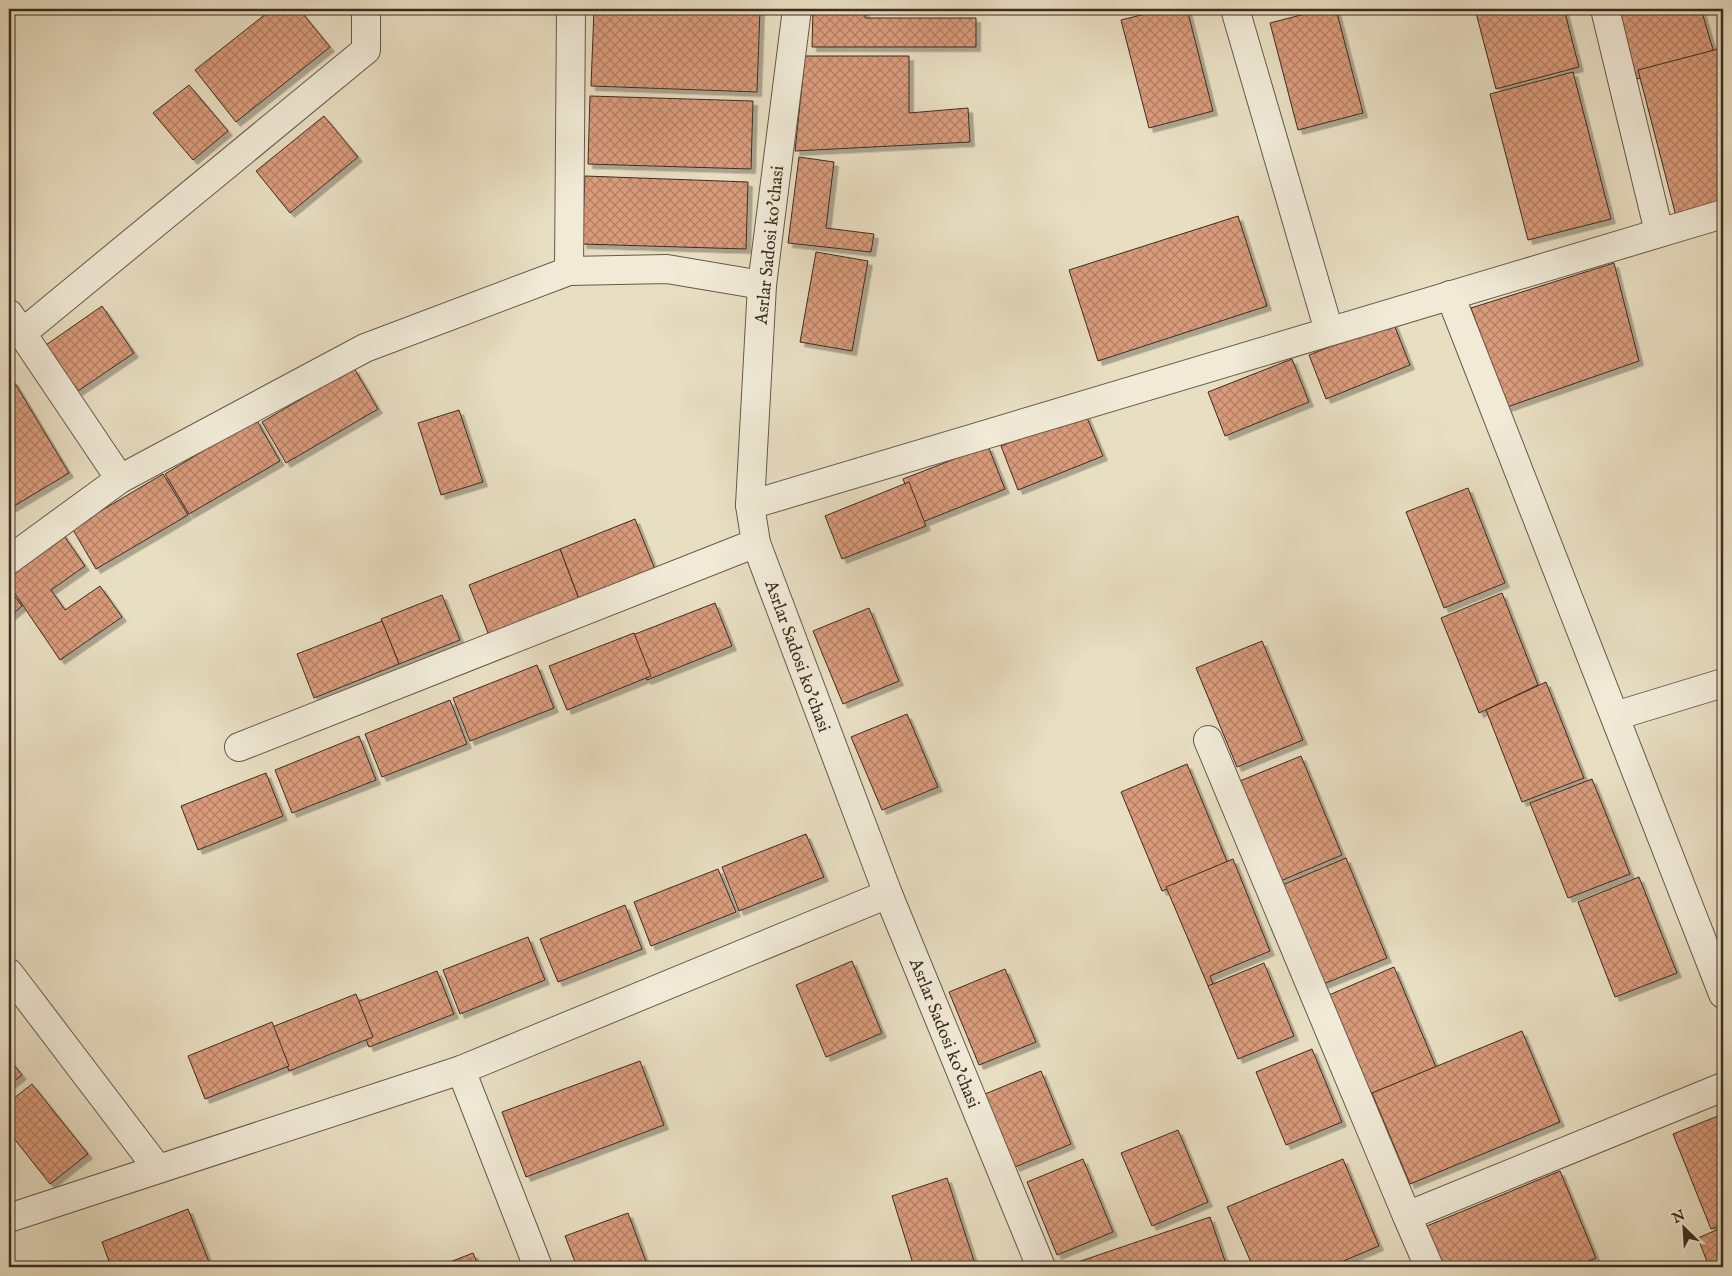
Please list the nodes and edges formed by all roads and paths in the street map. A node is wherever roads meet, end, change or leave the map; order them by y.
1 (366, 9) edge
2 (571, 9) edge
3 (797, 9) edge
4 (1235, 9) edge
5 (1605, 9) edge
6 (1723, 214) edge
7 (1659, 232) junction
8 (569, 271) junction
9 (762, 285) junction
10 (1450, 295) junction
11 (15, 324) edge
12 (1329, 331) junction
13 (120, 479) junction
14 (750, 504) junction
15 (756, 543) junction
16 (9, 560) edge
17 (1723, 683) edge
18 (1615, 716) junction
19 (1208, 740) dead end
20 (239, 747) dead end
21 (888, 894) junction
22 (9, 974) edge
23 (1723, 994) edge
24 (461, 1070) junction
25 (1723, 1087) edge
26 (158, 1169) junction
27 (1407, 1216) junction
28 (9, 1218) edge
29 (538, 1267) edge
30 (1040, 1267) edge
31 (1429, 1267) edge

1 - 11 street
2 - 8 street
3 - 9 street, Asrlar Sadosi ko'chasi
4 - 12 street
5 - 7 street
6 - 7 street
7 - 10 street
8 - 9 street
8 - 13 street
9 - 14 street, Asrlar Sadosi ko'chasi
10 - 12 street
10 - 18 street
11 - 13 street
12 - 14 street
13 - 16 street
14 - 15 street, Asrlar Sadosi ko'chasi
15 - 20 street
15 - 21 street, Asrlar Sadosi ko'chasi
17 - 18 street
18 - 23 street
19 - 27 street
21 - 24 street
21 - 30 street, Asrlar Sadosi ko'chasi
22 - 26 street
24 - 26 street
24 - 29 street
25 - 27 street
26 - 28 street
27 - 31 street

